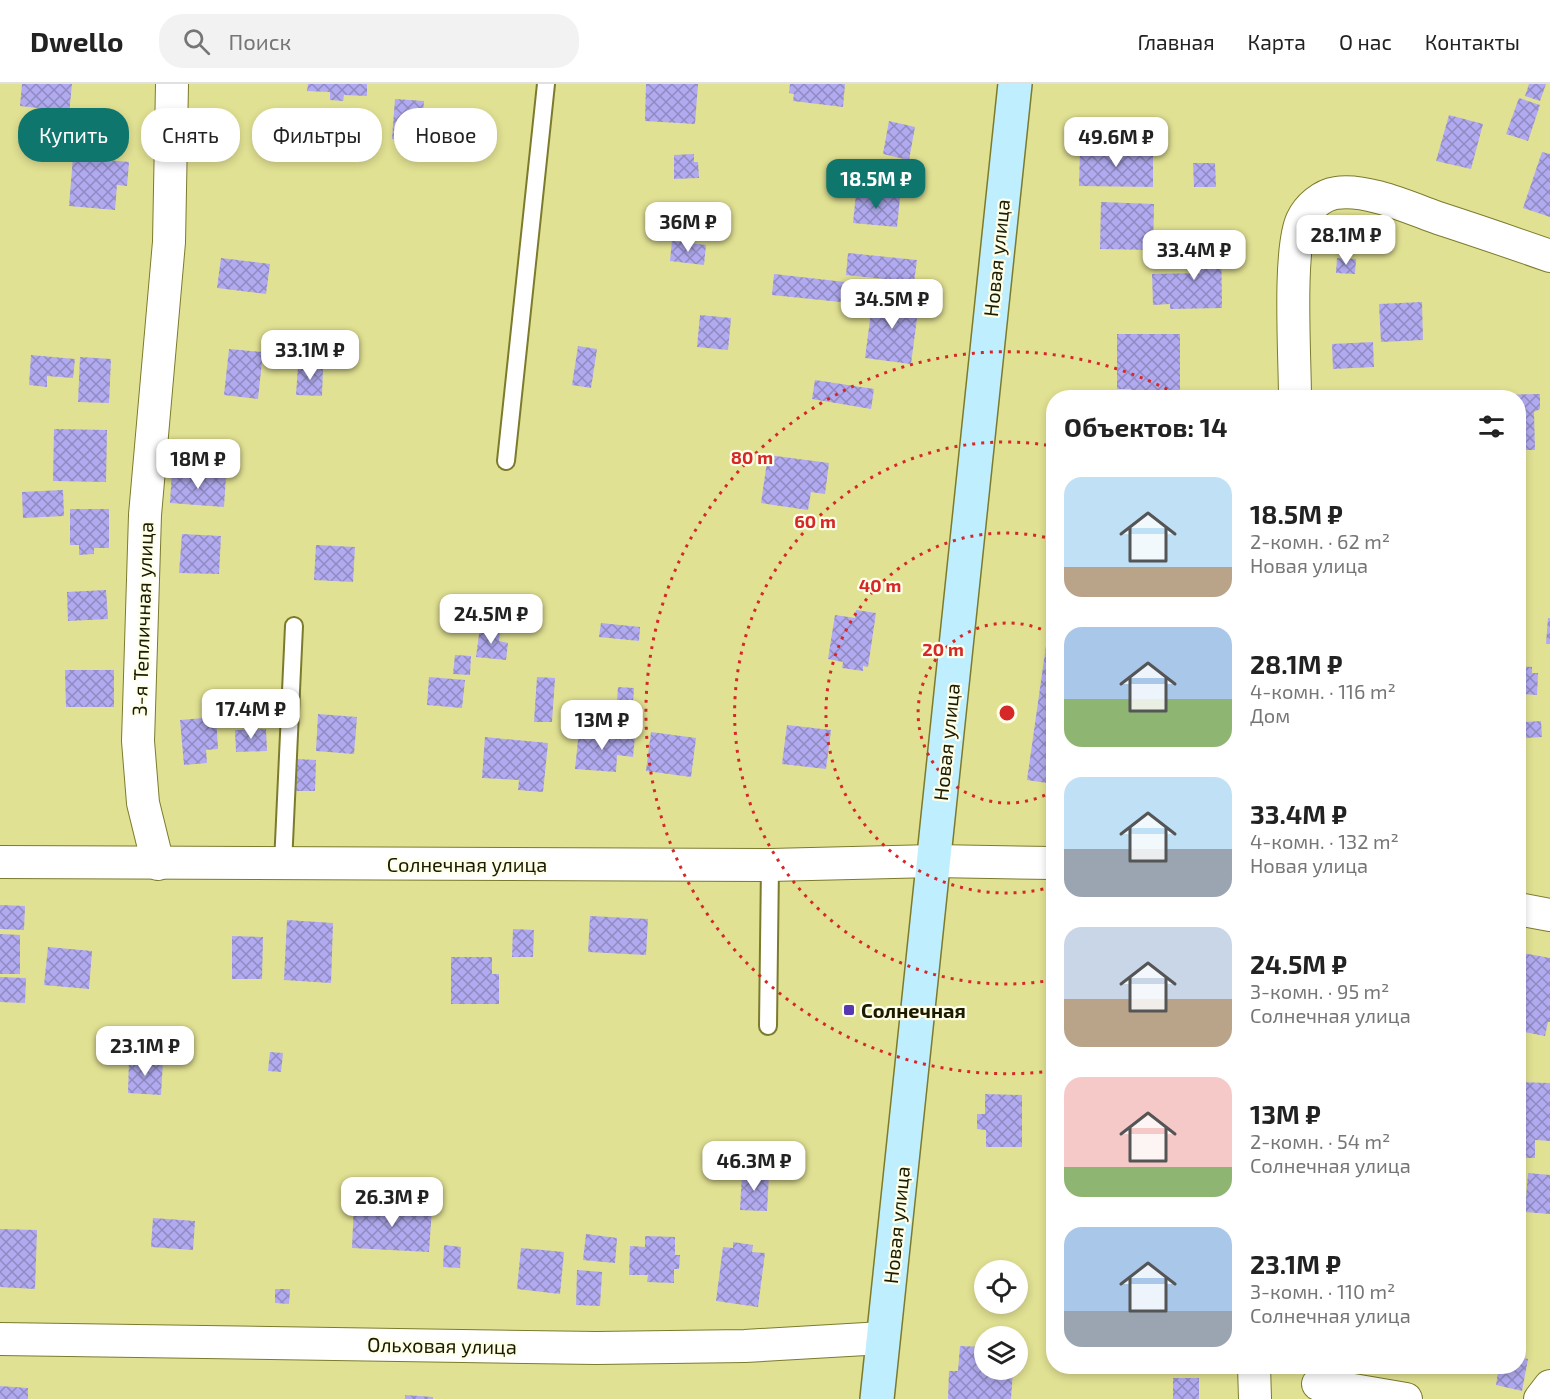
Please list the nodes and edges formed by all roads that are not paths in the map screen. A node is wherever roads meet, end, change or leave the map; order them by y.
1 (172, 84) edge
2 (546, 84) edge
3 (1015, 84) edge
4 (1550, 256) edge
5 (1295, 390) edge
6 (506, 461) dead end
7 (294, 626) dead end
8 (934, 861) junction
9 (0, 862) edge
10 (1046, 863) edge
11 (158, 864) junction
12 (283, 864) junction
13 (770, 865) junction
14 (1526, 910) edge
15 (1550, 915) edge
16 (768, 1026) dead end
17 (883, 1338) junction
18 (0, 1340) edge
19 (1254, 1374) edge
20 (1318, 1383) edge
21 (1550, 1386) edge
22 (877, 1399) edge
23 (1255, 1399) edge
24 (1406, 1399) edge
25 (1540, 1399) edge

1 - 11 street, 3-я Тепличная улица
2 - 6 lane
3 - 8 main road, Новая улица
4 - 5 street
7 - 12 lane
8 - 10 street, Солнечная улица
8 - 13 street, Солнечная улица
8 - 17 main road, Новая улица
9 - 11 street, Солнечная улица
11 - 12 street, Солнечная улица
12 - 13 street, Солнечная улица
13 - 16 lane
14 - 15 street
17 - 18 street, Ольховая улица
17 - 22 main road, Новая улица
19 - 23 street
20 - 24 street
21 - 25 street

